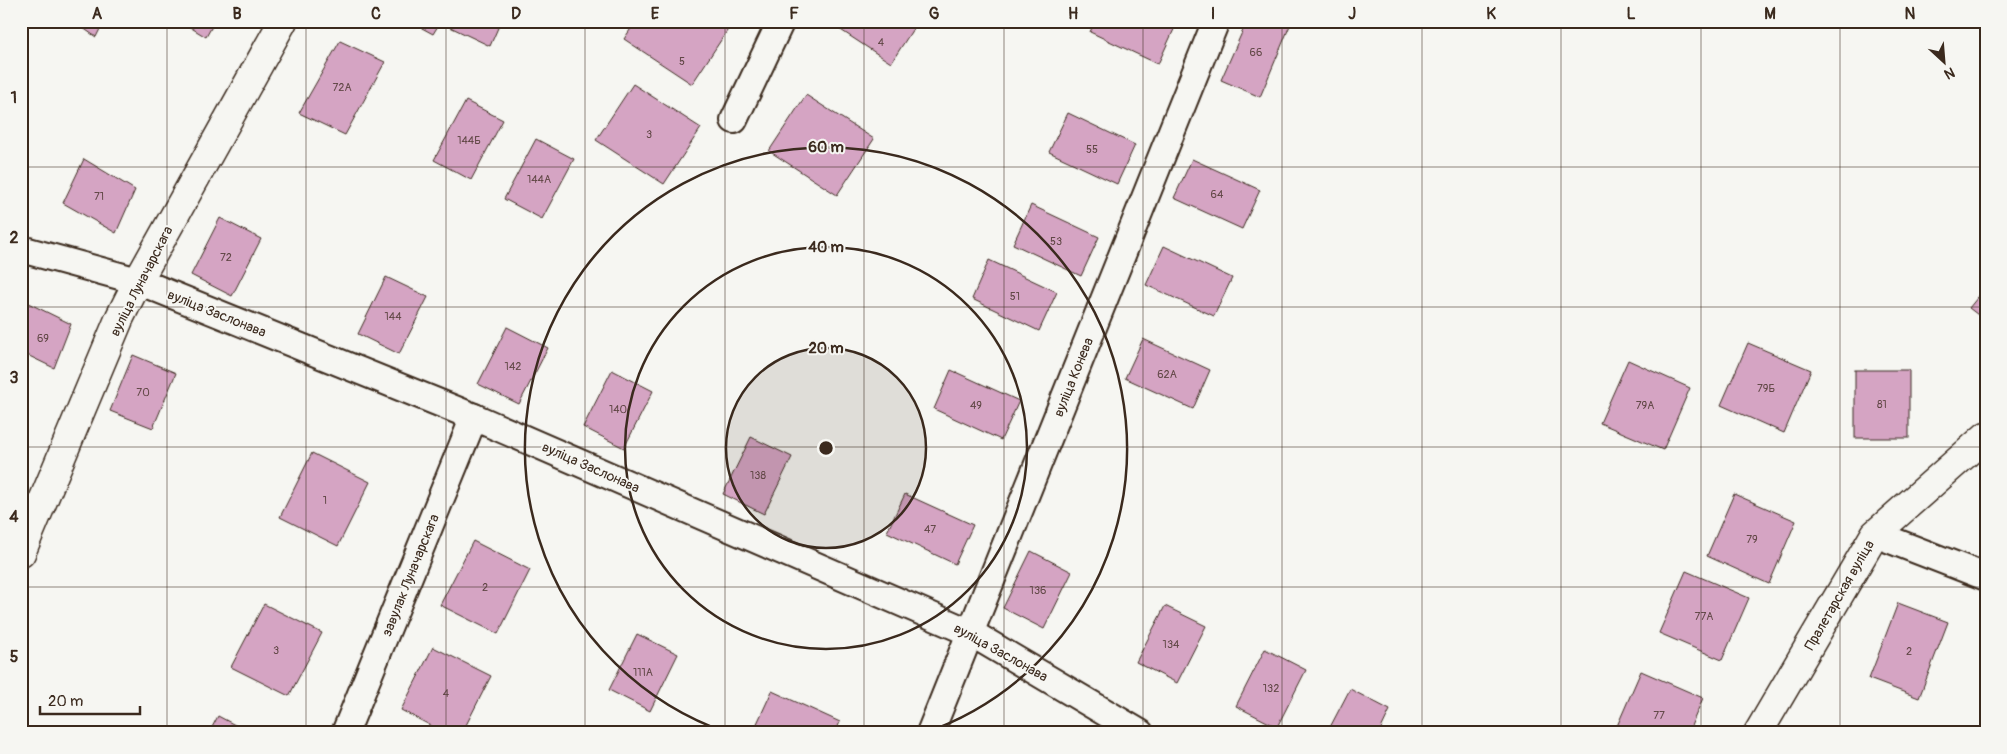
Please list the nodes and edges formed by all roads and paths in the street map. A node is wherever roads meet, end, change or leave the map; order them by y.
1 (284, 21) edge
2 (781, 21) edge
3 (1216, 21) edge
4 (734, 120) dead end
5 (21, 249) edge
6 (138, 281) junction
7 (474, 416) junction
8 (1986, 436) edge
9 (1875, 534) junction
10 (21, 553) edge
11 (1986, 577) edge
12 (970, 633) junction
13 (345, 733) edge
14 (930, 733) edge
15 (1140, 733) edge
16 (1758, 733) edge

1 - 6 street, вуліца Луначарскага
2 - 4 street
3 - 12 street, вуліца Конева
5 - 6 street, вуліца Заслонава
6 - 7 street, вуліца Заслонава
6 - 10 street, вуліца Луначарскага
7 - 12 street, вуліца Заслонава
7 - 13 street, завулак Луначарскага
8 - 9 street, Пралетарская вуліца
9 - 11 street
9 - 16 street, Пралетарская вуліца
12 - 14 street, вуліца Конева
12 - 15 street, вуліца Заслонава

